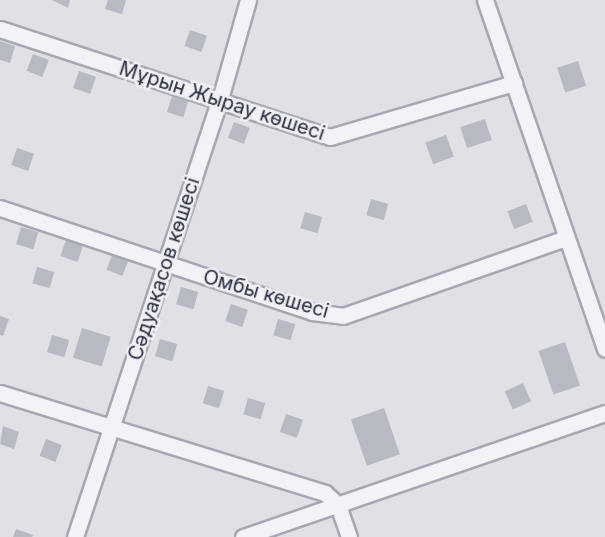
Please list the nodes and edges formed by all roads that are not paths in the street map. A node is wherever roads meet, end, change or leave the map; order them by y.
1 (248, 0) edge
2 (485, 0) edge
3 (0, 29) edge
4 (514, 83) junction
5 (220, 99) junction
6 (0, 208) edge
7 (566, 238) junction
8 (166, 264) junction
9 (605, 349) edge
10 (0, 393) edge
11 (605, 413) edge
12 (111, 429) junction
13 (338, 505) junction
14 (75, 537) edge
15 (243, 537) edge
16 (349, 537) edge

1 - 5 street, Сәдуақасов көшесі
2 - 4 street
3 - 5 street, Мұрын Жырау көшесі
4 - 5 street, Мұрын Жырау көшесі
4 - 7 street
5 - 8 street, Сәдуақасов көшесі
6 - 8 street, Омбы көшесі
7 - 8 street, Омбы көшесі
7 - 9 street
8 - 12 street, Сәдуақасов көшесі
10 - 12 street
11 - 13 street
12 - 13 street
12 - 14 street, Сәдуақасов көшесі
13 - 15 street
13 - 16 street

